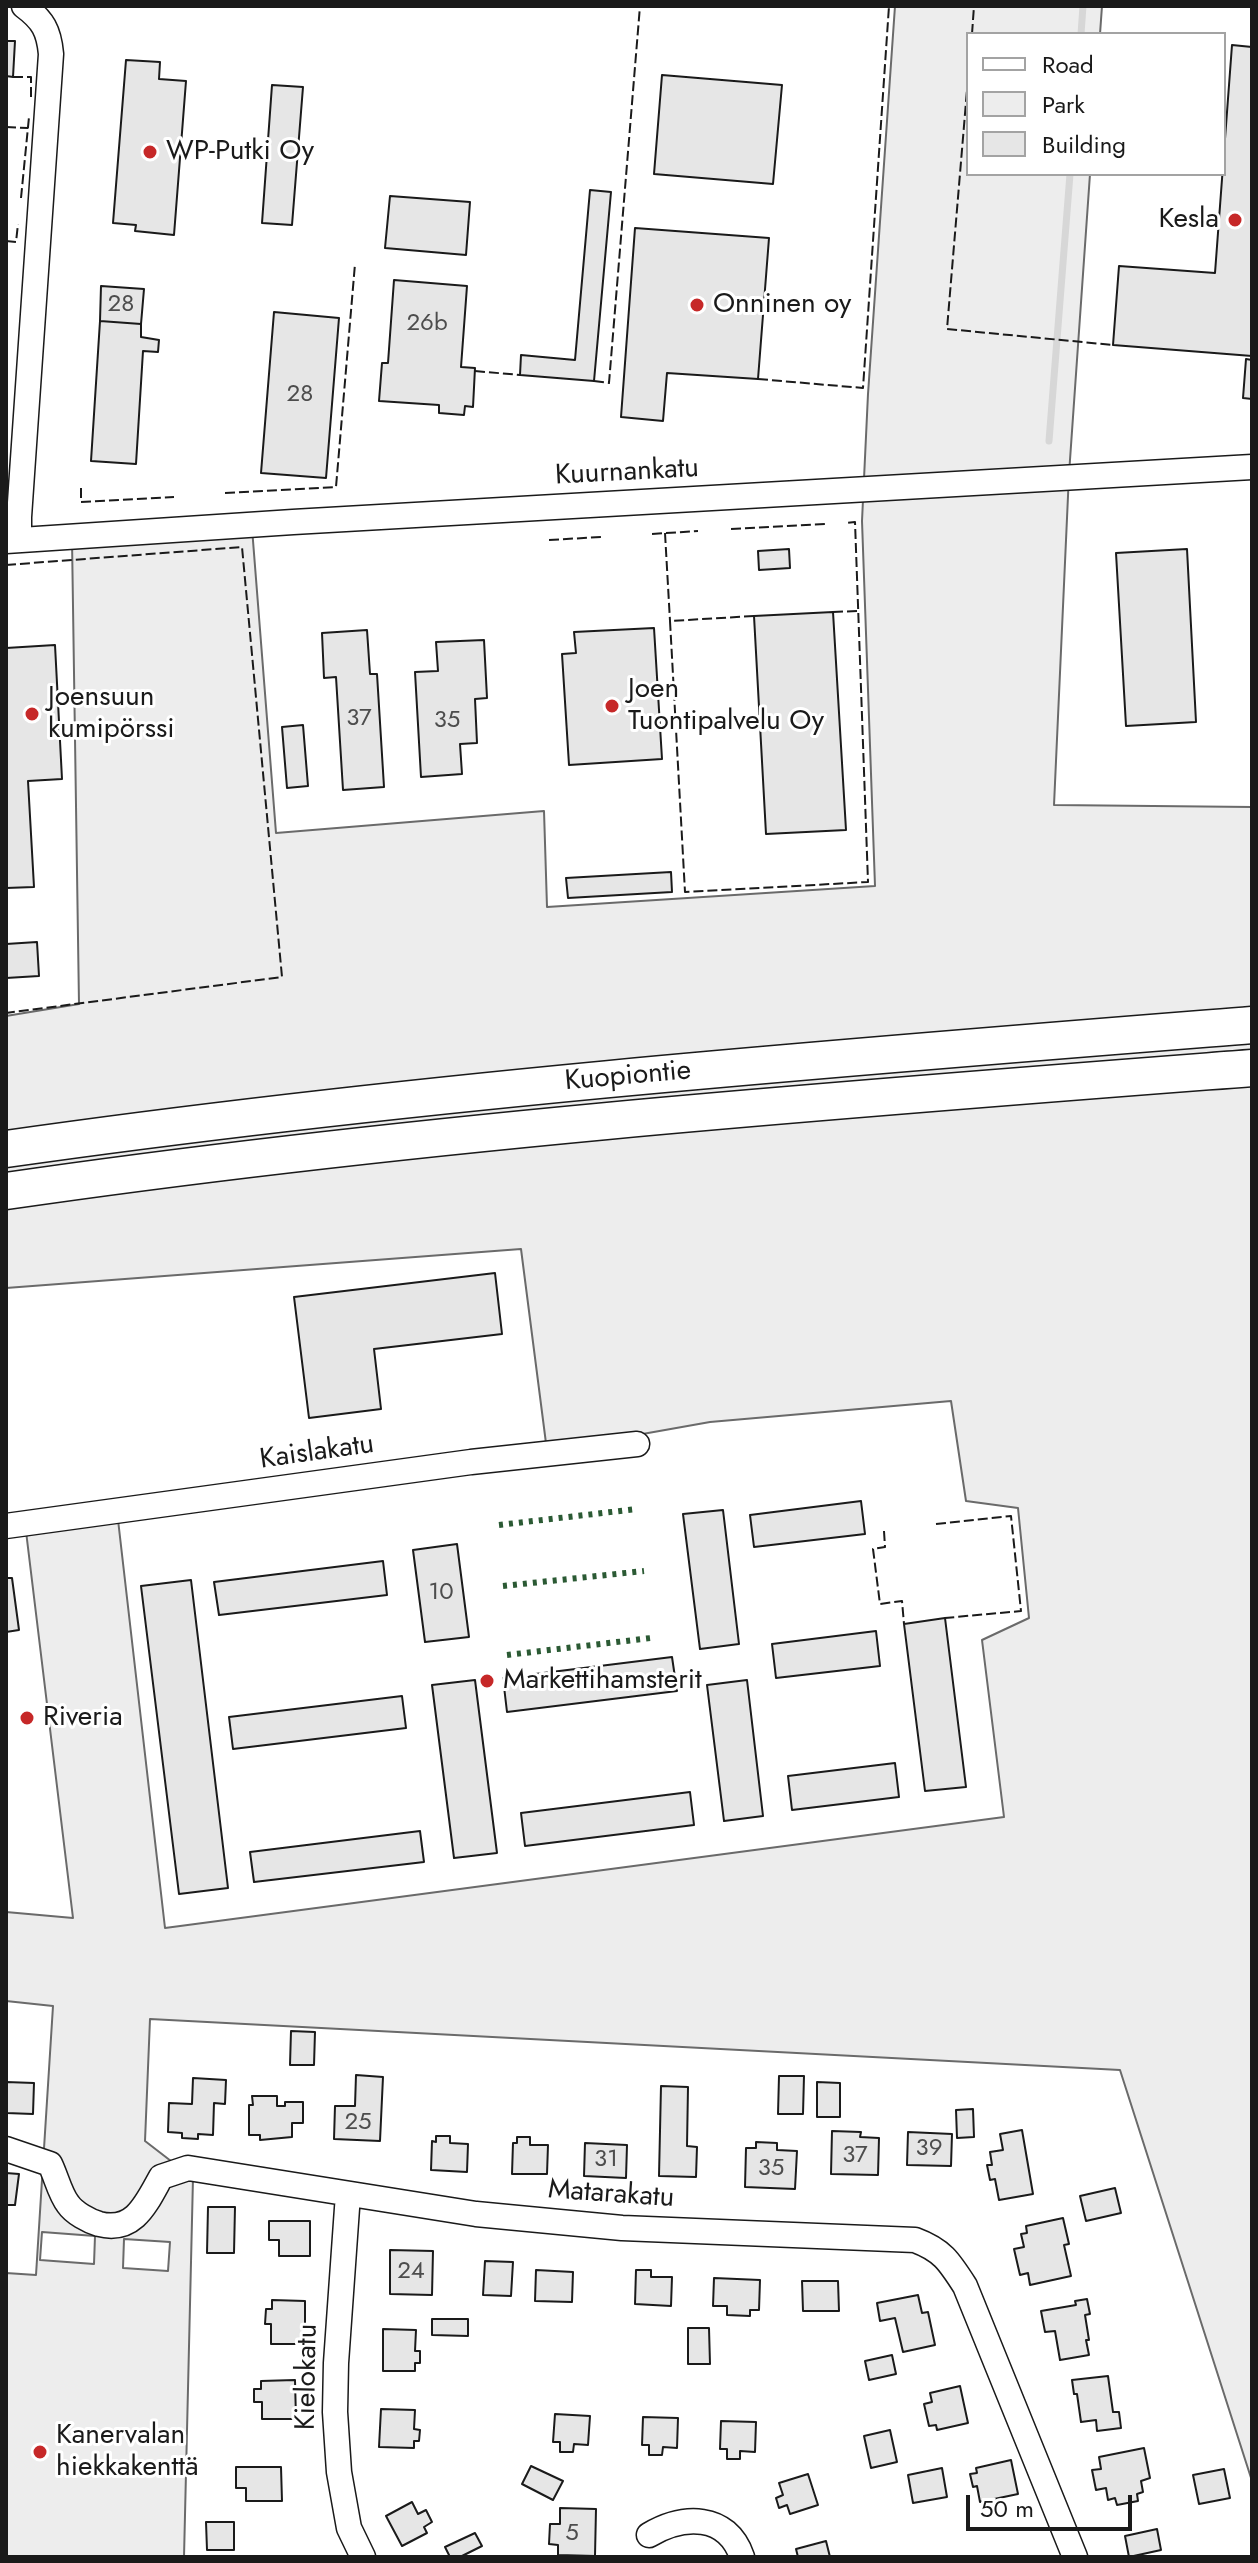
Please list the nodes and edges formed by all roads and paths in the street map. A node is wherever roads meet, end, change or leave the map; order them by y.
1 (24, 6) edge
2 (1252, 467) edge
3 (13, 540) edge
4 (1252, 1025) edge
5 (1252, 1068) edge
6 (6, 1149) edge
7 (6, 1191) edge
8 (637, 1444) dead end
9 (6, 1526) edge
10 (6, 2149) edge
11 (348, 2194) junction
12 (649, 2535) dead end
13 (363, 2557) edge
14 (742, 2557) edge
15 (1075, 2557) edge

1 - 3 street
2 - 3 street, Kuurnankatu
4 - 6 highway, Kuopiontie
5 - 7 highway, Kuopiontie
8 - 9 street, Kaislakatu
10 - 11 street, Matarakatu
11 - 13 street, Kielokatu
11 - 15 street, Matarakatu
12 - 14 street

